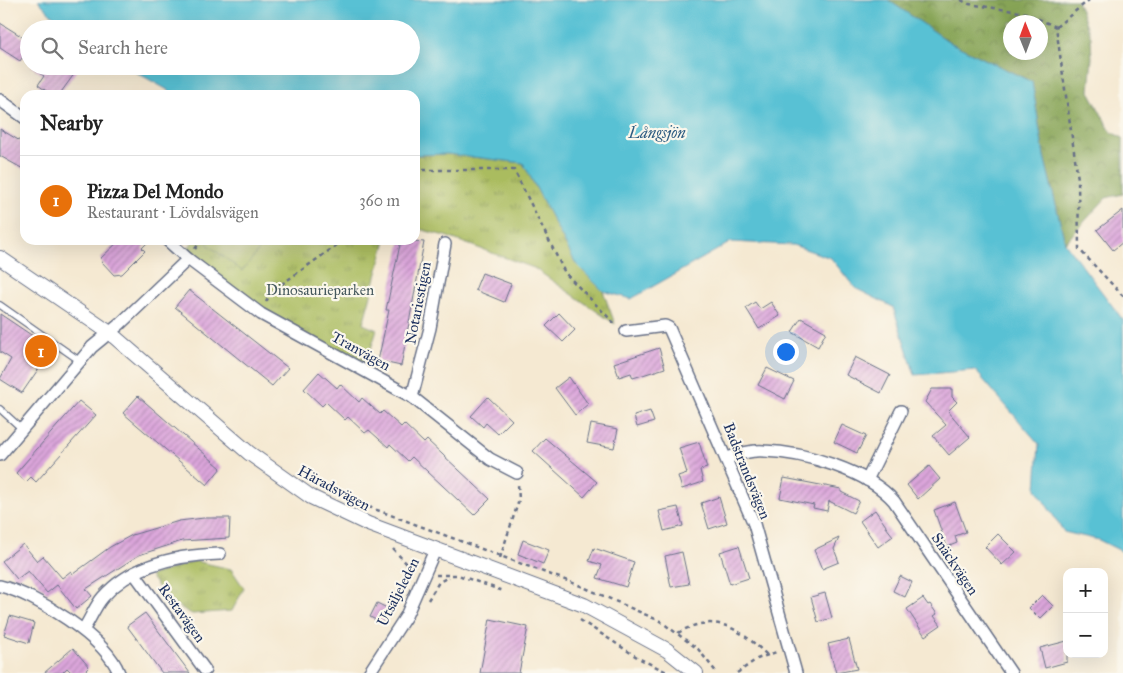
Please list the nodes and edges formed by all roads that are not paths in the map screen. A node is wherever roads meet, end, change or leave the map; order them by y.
1 (0, 100) edge
2 (20, 114) edge
3 (445, 244) dead end
4 (173, 245) edge
5 (0, 258) edge
6 (188, 259) junction
7 (0, 305) edge
8 (626, 331) road end
9 (110, 333) junction
10 (80, 360) junction
11 (412, 397) junction
12 (0, 409) edge
13 (901, 411) dead end
14 (22, 429) junction
15 (0, 455) edge
16 (727, 458) junction
17 (517, 473) road end
18 (867, 480) junction
19 (435, 550) junction
20 (220, 554) dead end
21 (134, 573) junction
22 (0, 586) edge
23 (83, 630) junction
24 (205, 670) dead end
25 (119, 673) edge
26 (369, 673) edge
27 (696, 673) edge
28 (796, 673) edge
29 (1010, 673) edge

1 - 2 street
3 - 11 street, Notariestigen
4 - 6 street, Tranvägen
5 - 9 street, Häradsvägen
6 - 9 street
6 - 11 street, Tranvägen
7 - 10 lane
8 - 16 street, Badstrandsvägen
9 - 10 street
9 - 19 street, Häradsvägen
10 - 14 street
11 - 17 street, Tranvägen
12 - 14 lane
13 - 18 street
14 - 15 street
16 - 18 street, Snäckvägen
16 - 28 street, Badstrandsvägen
18 - 29 street, Snäckvägen
19 - 26 street, Utsäljeleden
19 - 27 street, Häradsvägen
20 - 21 street, Restavägen
21 - 23 street, Restavägen
21 - 24 street, Restavägen
22 - 23 street
23 - 25 street

